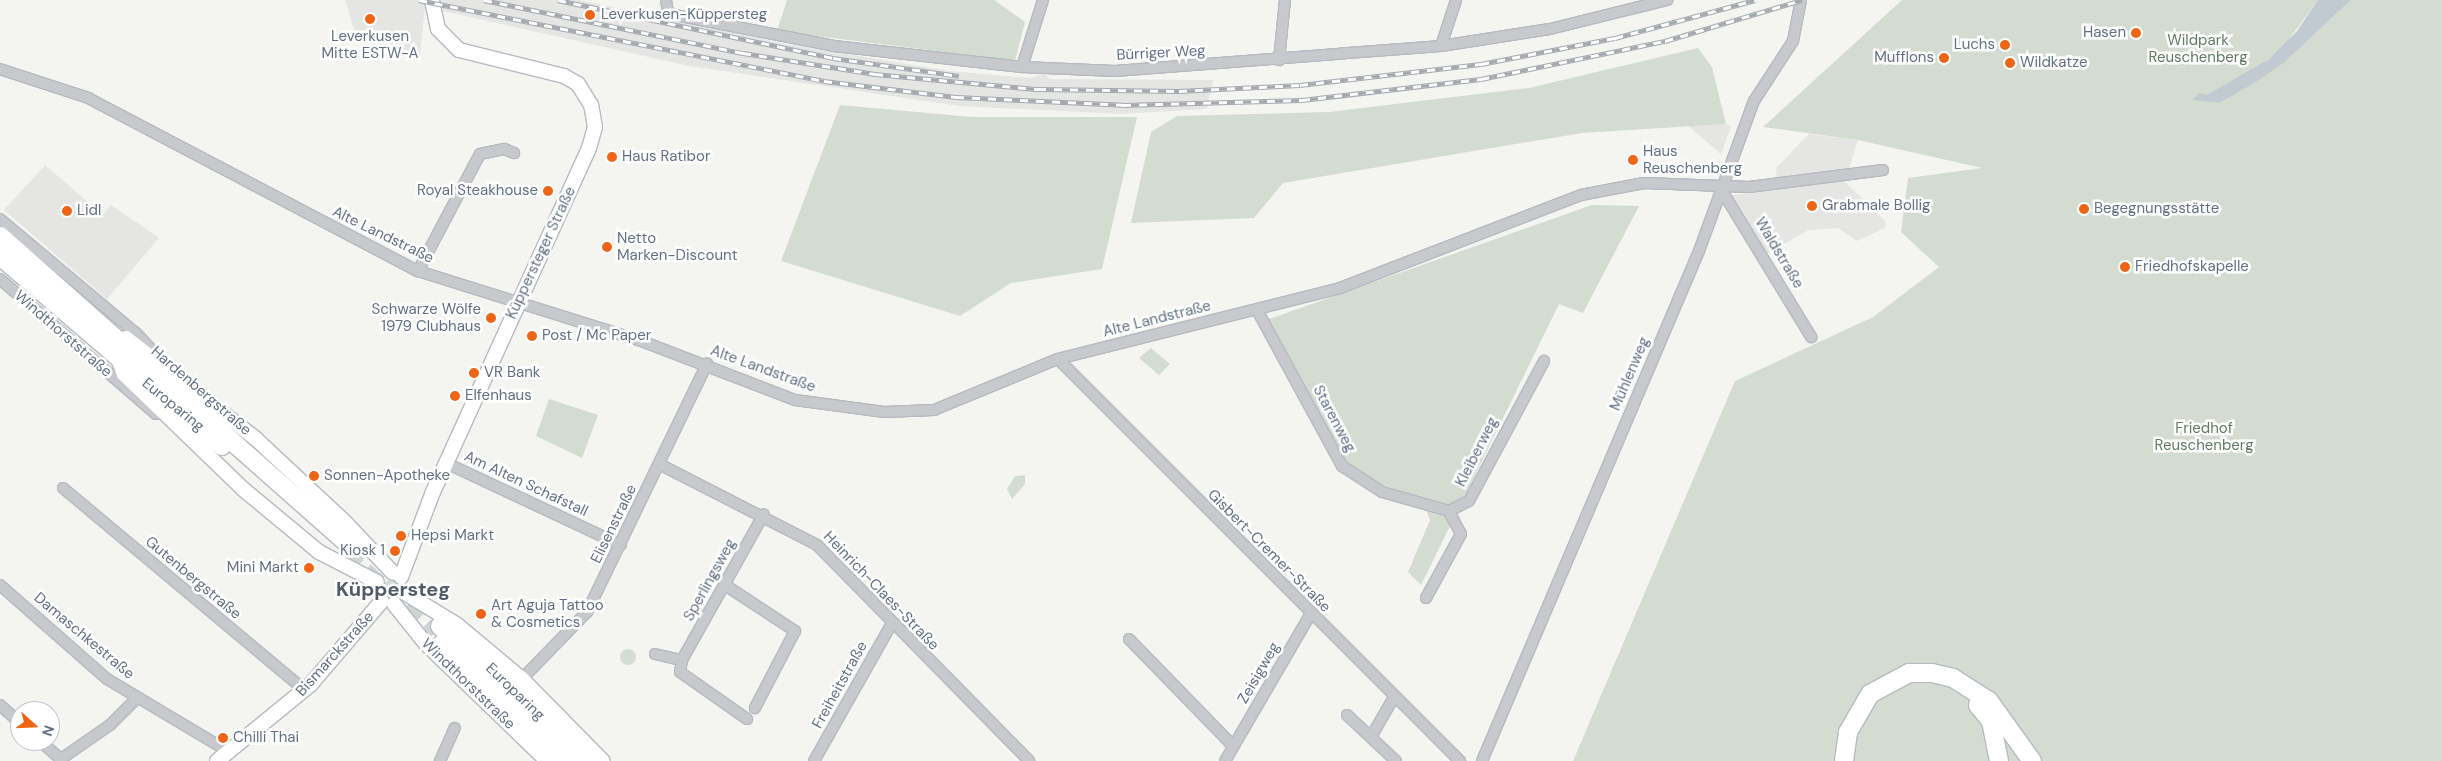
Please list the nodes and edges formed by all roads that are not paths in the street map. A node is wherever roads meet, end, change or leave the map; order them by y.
1 (432, 0) edge
2 (666, 0) edge
3 (1043, 0) edge
4 (1285, 0) edge
5 (1456, 0) edge
6 (1667, 0) edge
7 (1802, 0) edge
8 (1441, 46) junction
9 (1279, 60) junction
10 (1022, 67) junction
11 (0, 69) edge
12 (514, 153) dead end
13 (1883, 170) dead end
14 (1719, 186) junction
15 (0, 219) edge
16 (0, 236) edge
17 (0, 256) edge
18 (418, 271) junction
19 (0, 279) edge
20 (518, 302) junction
21 (1257, 310) junction
22 (109, 332) junction
23 (1811, 337) dead end
24 (118, 360) junction
25 (1058, 360) junction
26 (1544, 361) dead end
27 (163, 362) junction
28 (707, 364) junction
29 (197, 444) junction
30 (446, 463) junction
31 (659, 464) junction
32 (63, 488) dead end
33 (1449, 511) junction
34 (764, 514) junction
35 (621, 545) junction
36 (397, 576) junction
37 (377, 582) junction
38 (0, 585) edge
39 (725, 585) junction
40 (405, 593) junction
41 (1426, 598) dead end
42 (388, 603) junction
43 (1310, 614) junction
44 (892, 623) junction
45 (1129, 639) dead end
46 (655, 654) dead end
47 (681, 665) junction
48 (522, 679) junction
49 (305, 690) junction
50 (1394, 697) junction
51 (137, 698) junction
52 (0, 705) edge
53 (755, 708) dead end
54 (10, 714) edge
55 (1347, 715) dead end
56 (747, 719) dead end
57 (455, 728) dead end
58 (1371, 737) junction
59 (1233, 746) junction
60 (52, 751) edge
61 (228, 751) junction
62 (1026, 760) edge
63 (217, 761) edge
64 (440, 761) edge
65 (546, 761) edge
66 (565, 761) edge
67 (588, 761) edge
68 (603, 761) edge
69 (814, 761) edge
70 (1224, 761) edge
71 (1396, 761) edge
72 (1460, 761) edge
73 (1482, 761) edge
74 (1844, 761) edge
75 (1854, 761) edge
76 (1999, 761) edge
77 (2032, 761) edge

1 - 20 main road, Küppersteger Straße
2 - 10 street, Bürriger Weg
3 - 10 street
4 - 9 street
5 - 8 street
6 - 8 street, Bürriger Weg
7 - 14 street, Mühlenweg
8 - 9 street, Bürriger Weg
9 - 10 street, Bürriger Weg
11 - 18 street, Alte Landstraße
12 - 18 street
13 - 14 street, Alte Landstraße
14 - 21 street, Alte Landstraße
14 - 23 street, Waldstraße
14 - 73 street, Mühlenweg
15 - 27 street, Hardenbergstraße
16 - 22 highway, Europaring
17 - 24 highway, Europaring
18 - 20 street, Alte Landstraße
19 - 29 street, Windthorststraße
20 - 28 street, Alte Landstraße
20 - 30 main road, Küppersteger Straße
21 - 25 street, Alte Landstraße
21 - 33 street, Starenweg
22 - 24 highway, Europaring
22 - 27 main road, Europaring
24 - 29 main road, Windthorststraße
25 - 28 street, Alte Landstraße
25 - 43 street, Gisbert-Cremer-Straße
26 - 33 street, Kleiberweg
27 - 36 main road, Hardenbergstraße
28 - 31 street, Elisenstraße
29 - 37 main road, Windthorststraße
30 - 35 street, Am Alten Schafstall
30 - 36 main road, Küppersteger Straße
31 - 34 street, Heinrich-Claes-Straße
31 - 35 street, Elisenstraße
32 - 49 street, Gutenbergstraße
33 - 41 street
34 - 39 street, Sperlingsweg
34 - 44 street, Heinrich-Claes-Straße
35 - 48 street, Elisenstraße
36 - 37 main road
36 - 40 main road
37 - 42 main road
38 - 51 street, Damaschkestraße
39 - 47 street, Sperlingsweg
39 - 53 street
40 - 42 main road, Bismarckstraße
40 - 48 main road
42 - 49 main road, Bismarckstraße
42 - 65 main road, Windthorststraße
43 - 50 street, Gisbert-Cremer-Straße
43 - 59 street, Zeisigweg
44 - 62 street, Heinrich-Claes-Straße
44 - 69 street, Freiheitstraße
45 - 59 street
46 - 47 street
47 - 56 street
48 - 68 main road
49 - 61 main road, Bismarckstraße
50 - 58 street
50 - 72 street, Gisbert-Cremer-Straße
51 - 60 street
51 - 61 street, Damaschkestraße
52 - 54 street
55 - 58 street
57 - 64 street
58 - 71 street
59 - 70 street, Zeisigweg
61 - 63 main road, Bismarckstraße
66 - 67 highway, Europaring
74 - 77 highway
75 - 76 highway

